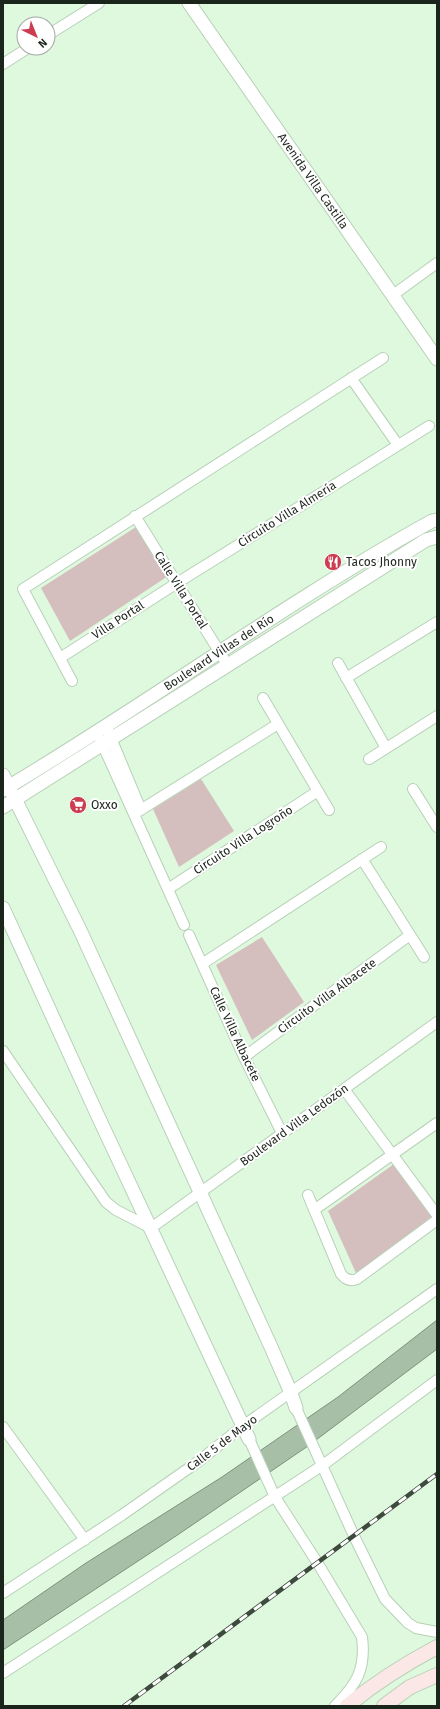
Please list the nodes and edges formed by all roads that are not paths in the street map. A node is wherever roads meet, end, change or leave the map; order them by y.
1 (99, 3) edge
2 (189, 3) edge
3 (56, 30) edge
4 (16, 56) edge
5 (3, 64) edge
6 (437, 264) edge
7 (393, 295) junction
8 (383, 358) dead end
9 (437, 359) edge
10 (351, 378) junction
11 (429, 426) dead end
12 (398, 445) junction
13 (135, 516) junction
14 (437, 520) edge
15 (437, 537) edge
16 (177, 583) junction
17 (437, 622) edge
18 (220, 652) junction
19 (60, 658) junction
20 (338, 663) dead end
21 (228, 664) junction
22 (346, 678) junction
23 (72, 681) dead end
24 (263, 698) dead end
25 (437, 716) edge
26 (278, 724) junction
27 (101, 729) junction
28 (107, 742) junction
29 (386, 748) junction
30 (369, 759) dead end
31 (5, 784) edge
32 (413, 789) dead end
33 (318, 791) junction
34 (15, 799) junction
35 (3, 807) edge
36 (329, 810) dead end
37 (137, 812) junction
38 (433, 812) edge
39 (437, 827) edge
40 (381, 847) dead end
41 (362, 859) junction
42 (168, 889) junction
43 (3, 908) edge
44 (184, 925) dead end
45 (190, 935) dead end
46 (410, 935) junction
47 (424, 957) dead end
48 (202, 964) junction
49 (437, 1022) edge
50 (3, 1051) edge
51 (244, 1057) junction
52 (344, 1089) junction
53 (437, 1123) edge
54 (282, 1132) junction
55 (392, 1154) junction
56 (201, 1193) junction
57 (308, 1195) dead end
58 (314, 1210) junction
59 (437, 1215) edge
60 (437, 1220) edge
61 (151, 1228) junction
62 (437, 1289) edge
63 (437, 1380) edge
64 (292, 1393) junction
65 (296, 1408) joint
66 (243, 1426) junction
67 (3, 1427) edge
68 (248, 1439) joint
69 (323, 1465) junction
70 (274, 1494) junction
71 (85, 1540) junction
72 (3, 1593) edge
73 (437, 1632) edge
74 (437, 1647) edge
75 (400, 1668) junction
76 (3, 1673) edge
77 (437, 1675) edge
78 (410, 1687) junction
79 (335, 1706) edge
80 (347, 1706) edge
81 (384, 1706) edge

1 - 3 street
2 - 7 street, Avenida Villa Castilla
4 - 5 street
6 - 7 street
7 - 9 street, Avenida Villa Castilla
8 - 10 street
10 - 12 street
10 - 13 street
11 - 12 street, Circuito Villa Almería
12 - 16 street, Circuito Villa Almería
13 - 16 street, Calle Villa Portal
13 - 19 street
14 - 18 street, Boulevard Villas del Río
15 - 21 street, Boulevard Villas del Río
16 - 18 street, Calle Villa Portal
16 - 19 street, Villa Portal
17 - 22 street
18 - 21 street, Calle Villa Portal
18 - 27 street, Boulevard Villas del Río
19 - 23 street
20 - 22 street
21 - 28 street, Boulevard Villas del Río
22 - 29 street
24 - 26 street
25 - 29 street
26 - 33 street
26 - 37 street
27 - 28 street
27 - 31 street, Boulevard Villas del Río
28 - 34 street, Boulevard Villas del Río
28 - 37 street
29 - 30 street
31 - 34 street
32 - 38 street
33 - 36 street
33 - 42 street, Circuito Villa Logroño
34 - 35 street, Boulevard Villas del Río
34 - 56 street
37 - 42 street
38 - 39 street
40 - 41 street
41 - 46 street
41 - 48 street
42 - 44 street
43 - 61 street
45 - 48 street, Calle Villa Albacete
46 - 47 street
46 - 51 street, Circuito Villa Albacete
48 - 51 street, Calle Villa Albacete
49 - 52 street, Boulevard Villa Ledozón
50 - 61 street
51 - 54 street, Calle Villa Albacete
52 - 54 street, Boulevard Villa Ledozón
52 - 55 street
53 - 55 street
54 - 56 street, Boulevard Villa Ledozón
55 - 58 street
55 - 59 street
56 - 61 street, Boulevard Villa Ledozón
56 - 64 street
57 - 58 street
58 - 60 street
61 - 66 street
62 - 64 street, Calle 5 de Mayo
63 - 69 street
64 - 65 street
64 - 66 street, Calle 5 de Mayo
65 - 69 street
66 - 68 street
66 - 71 street, Calle 5 de Mayo
67 - 71 street
68 - 70 street
69 - 70 street
69 - 73 street
70 - 76 street
70 - 79 street
71 - 72 street, Calle 5 de Mayo
74 - 75 main road
75 - 78 main road
75 - 80 main road
77 - 78 main road
78 - 81 main road

